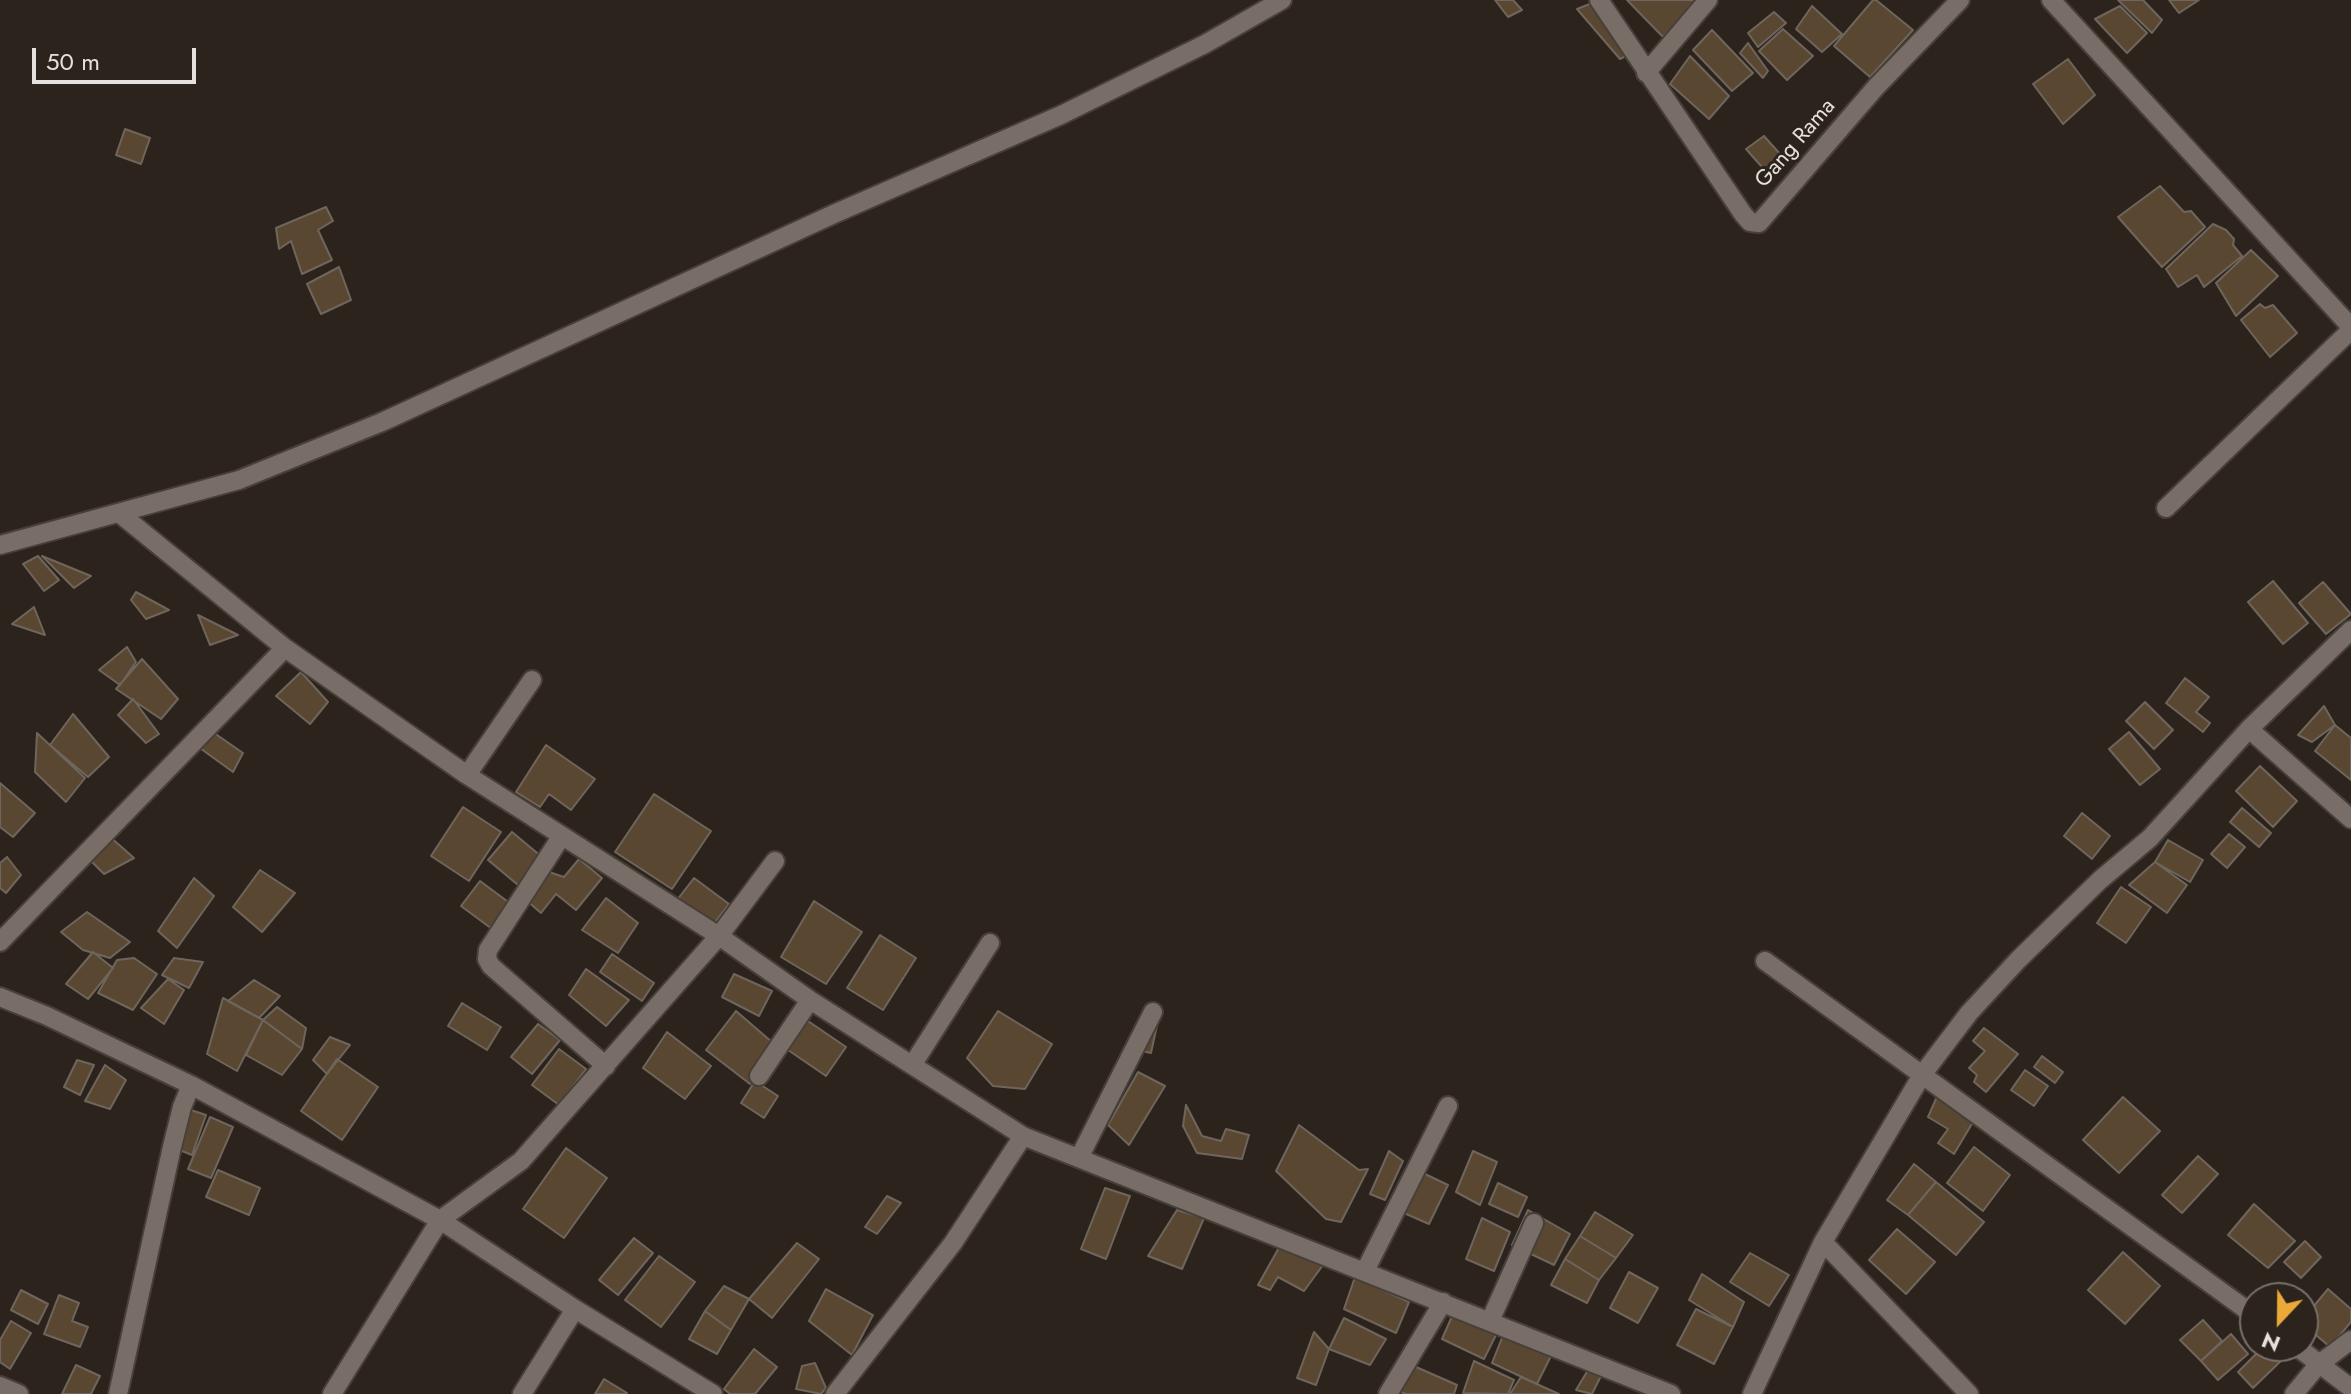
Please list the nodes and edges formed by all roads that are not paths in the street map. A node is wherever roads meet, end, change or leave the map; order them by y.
1 (1282, 0) edge
2 (1599, 0) edge
3 (1708, 0) edge
4 (1960, 0) edge
5 (2051, 0) edge
6 (1646, 73) junction
7 (2351, 328) edge
8 (2166, 508) dead end
9 (119, 513) junction
10 (0, 545) edge
11 (2351, 630) edge
12 (285, 648) junction
13 (532, 680) dead end
14 (2249, 729) junction
15 (467, 775) junction
16 (2351, 819) edge
17 (561, 837) junction
18 (775, 861) dead end
19 (719, 936) junction
20 (0, 942) edge
21 (990, 943) dead end
22 (1765, 961) dead end
23 (0, 997) edge
24 (810, 1000) junction
25 (1153, 1012) dead end
26 (913, 1064) junction
27 (606, 1066) junction
28 (1922, 1075) junction
29 (759, 1076) dead end
30 (191, 1085) junction
31 (1448, 1106) dead end
32 (1023, 1136) junction
33 (1079, 1158) junction
34 (440, 1220) junction
35 (1534, 1223) dead end
36 (1823, 1242) junction
37 (1365, 1271) junction
38 (1443, 1302) junction
39 (2239, 1304) edge
40 (575, 1309) junction
41 (1490, 1321) junction
42 (2351, 1340) edge
43 (2315, 1362) edge
44 (2318, 1365) junction
45 (0, 1386) edge
46 (2351, 1388) edge
47 (19, 1394) edge
48 (118, 1394) edge
49 (332, 1394) edge
50 (522, 1394) edge
51 (713, 1394) edge
52 (835, 1394) edge
53 (1388, 1394) edge
54 (1671, 1394) edge
55 (1752, 1394) edge
56 (1969, 1394) edge
57 (2294, 1394) edge

1 - 9 street
2 - 6 street, Gang Rama
3 - 6 street
4 - 6 street, Gang Rama
5 - 7 street
7 - 8 street
9 - 10 street
9 - 12 street
11 - 14 street
12 - 15 street
12 - 20 street
13 - 15 street
14 - 16 street
14 - 28 street
15 - 17 street
17 - 19 street
17 - 27 street
18 - 19 street
19 - 24 street
19 - 27 street
21 - 26 street
22 - 28 street
23 - 30 street
24 - 26 street
24 - 29 street
25 - 33 street
26 - 32 street
27 - 34 street
28 - 36 street
28 - 39 street
30 - 34 street
30 - 48 street
31 - 37 street
32 - 33 street
32 - 52 street
33 - 37 street
34 - 40 street
34 - 49 street
35 - 41 street
36 - 55 street
36 - 56 street
37 - 38 street
38 - 41 street
38 - 53 street
40 - 50 street
40 - 51 street
41 - 54 street
42 - 44 street
43 - 44 street
44 - 46 street
44 - 57 street
45 - 47 street

